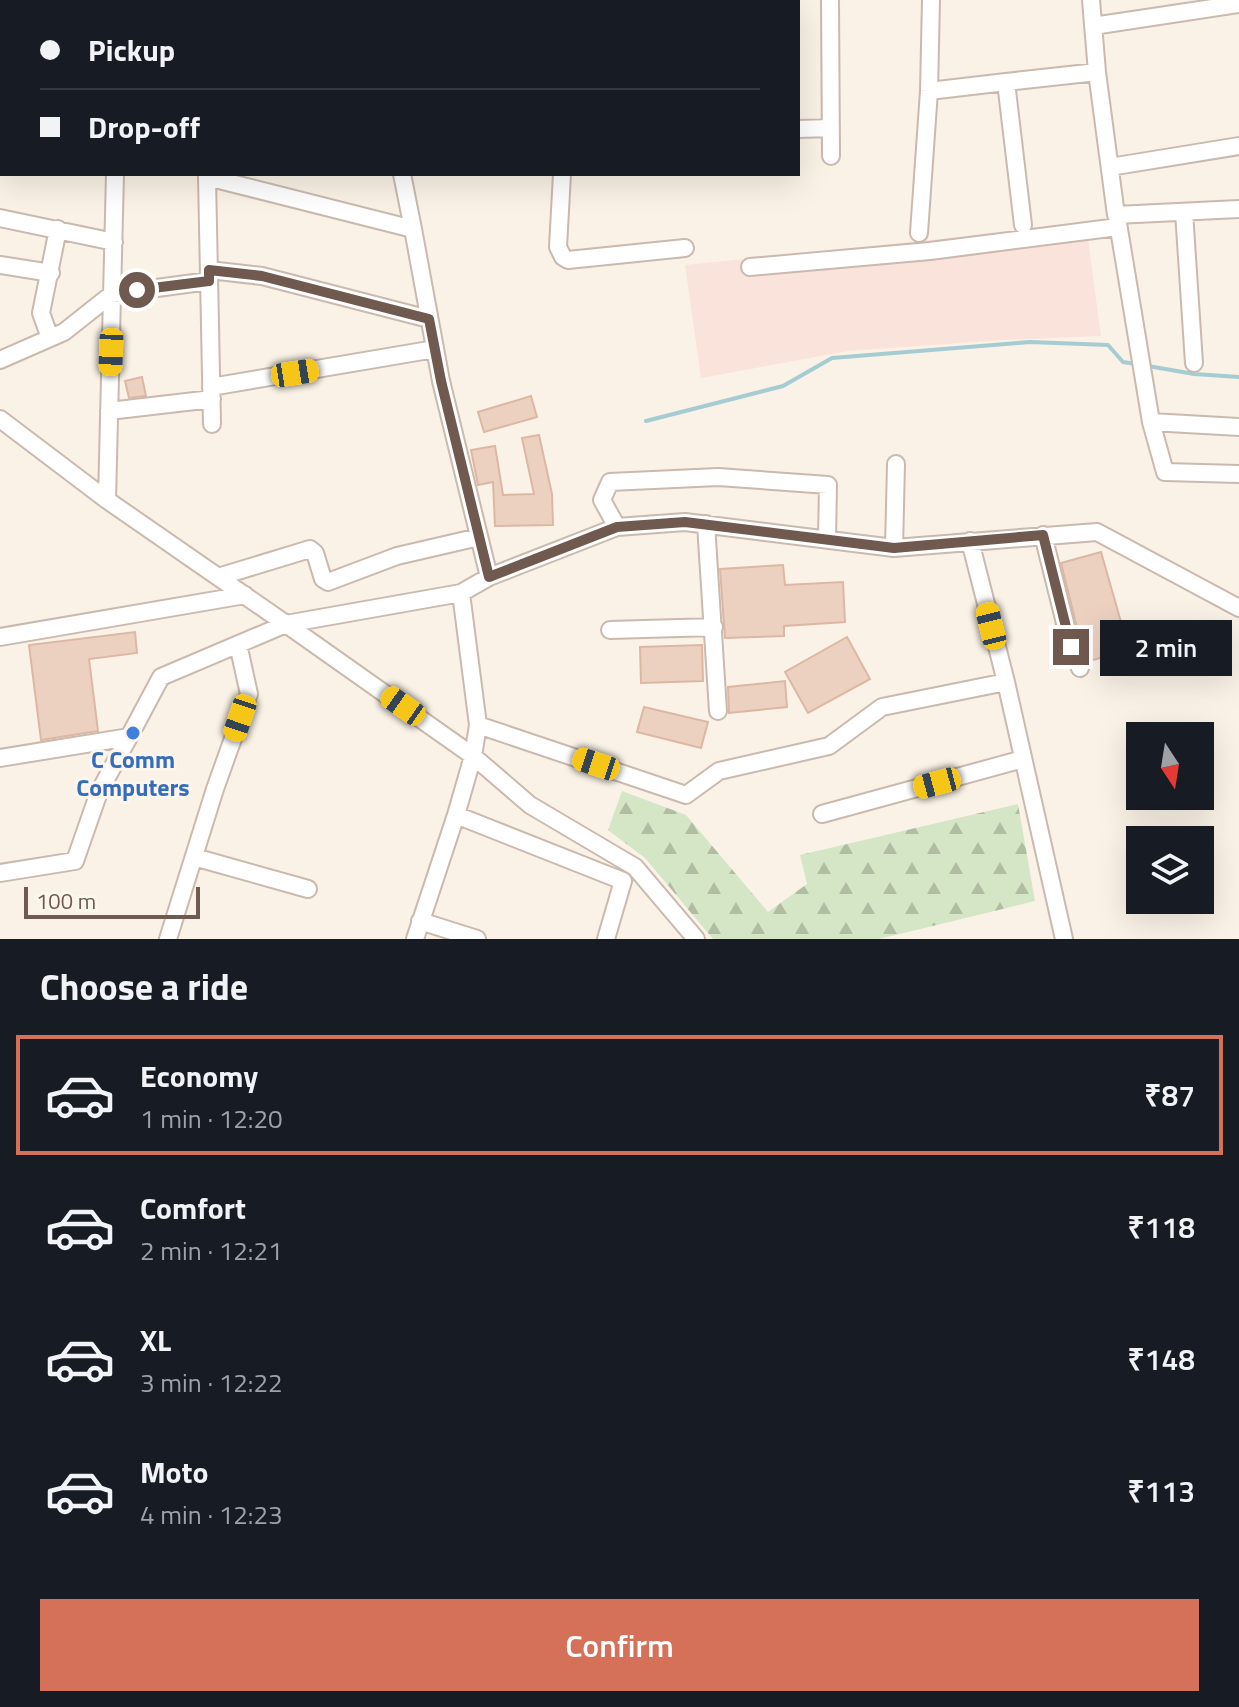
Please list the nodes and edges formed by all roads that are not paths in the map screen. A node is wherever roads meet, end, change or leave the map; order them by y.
1 (830, 0) edge
2 (931, 0) edge
3 (1091, 0) edge
4 (1239, 4) edge
5 (1093, 26) junction
6 (1097, 72) junction
7 (1006, 82) junction
8 (929, 91) junction
9 (831, 128) junction
10 (800, 129) edge
11 (1239, 146) edge
12 (831, 156) dead end
13 (1110, 167) junction
14 (115, 176) edge
15 (207, 176) edge
16 (402, 176) edge
17 (562, 176) edge
18 (1239, 209) edge
19 (1184, 212) junction
20 (0, 218) edge
21 (1117, 221) junction
22 (1023, 225) dead end
23 (58, 229) junction
24 (413, 229) junction
25 (919, 233) dead end
26 (114, 242) junction
27 (685, 248) dead end
28 (0, 265) edge
29 (750, 267) dead end
30 (51, 273) junction
31 (209, 276) junction
32 (112, 294) junction
33 (429, 319) junction
34 (50, 338) junction
35 (435, 349) junction
36 (0, 360) edge
37 (1194, 363) dead end
38 (211, 393) junction
39 (109, 411) junction
40 (0, 419) edge
41 (1151, 422) junction
42 (212, 424) dead end
43 (1239, 427) edge
44 (896, 464) dead end
45 (1239, 474) edge
46 (107, 500) junction
47 (706, 524) junction
48 (617, 527) junction
49 (1043, 535) junction
50 (479, 537) junction
51 (827, 539) junction
52 (970, 541) junction
53 (894, 548) junction
54 (218, 577) junction
55 (489, 577) junction
56 (461, 593) junction
57 (245, 595) junction
58 (1239, 608) edge
59 (286, 624) junction
60 (714, 627) junction
61 (610, 630) dead end
62 (0, 637) edge
63 (238, 644) junction
64 (1080, 668) dead end
65 (1006, 682) junction
66 (718, 711) dead end
67 (478, 725) junction
68 (129, 737) junction
69 (473, 756) junction
70 (0, 758) edge
71 (1023, 759) junction
72 (822, 814) dead end
73 (456, 815) junction
74 (194, 857) junction
75 (0, 873) edge
76 (308, 889) dead end
77 (420, 921) junction
78 (168, 939) edge
79 (415, 939) edge
80 (477, 939) edge
81 (606, 939) edge
82 (696, 939) edge
83 (1064, 939) edge

1 - 9 street
2 - 8 street
3 - 5 street
4 - 5 street
5 - 6 street
6 - 7 street
6 - 13 street
7 - 8 street
7 - 22 street
8 - 25 street
9 - 10 street
9 - 12 street
11 - 13 street
13 - 21 street
14 - 26 street
15 - 24 street
15 - 31 street
16 - 24 street
17 - 27 street
18 - 19 street
19 - 21 street
19 - 37 street
20 - 23 street
21 - 29 street
21 - 41 street
23 - 26 street
23 - 30 street
24 - 33 street
26 - 32 street
28 - 30 street
30 - 34 street
31 - 32 street
31 - 33 street
31 - 38 street
32 - 34 street
32 - 39 street
33 - 35 street
34 - 36 street
35 - 38 street
35 - 50 street
38 - 39 street
38 - 42 street
39 - 46 street
40 - 46 street
41 - 43 street
41 - 45 street
44 - 53 street
46 - 54 street
47 - 48 street
47 - 51 street
47 - 60 street
48 - 51 street
48 - 55 street
49 - 52 street
49 - 58 street
49 - 64 street
50 - 54 street
50 - 55 street
51 - 53 street
52 - 53 street
52 - 65 street
54 - 57 street
55 - 56 street
56 - 59 street
56 - 67 street
57 - 59 street
57 - 62 street
59 - 63 street
59 - 69 street
60 - 61 street
60 - 66 street
63 - 68 street
63 - 74 street
65 - 67 street
65 - 71 street
67 - 69 street
68 - 70 street
68 - 75 street
69 - 73 street
69 - 82 street
71 - 72 street
71 - 83 street
73 - 77 street
73 - 81 street
74 - 76 street
74 - 78 street
77 - 79 street
77 - 80 street

